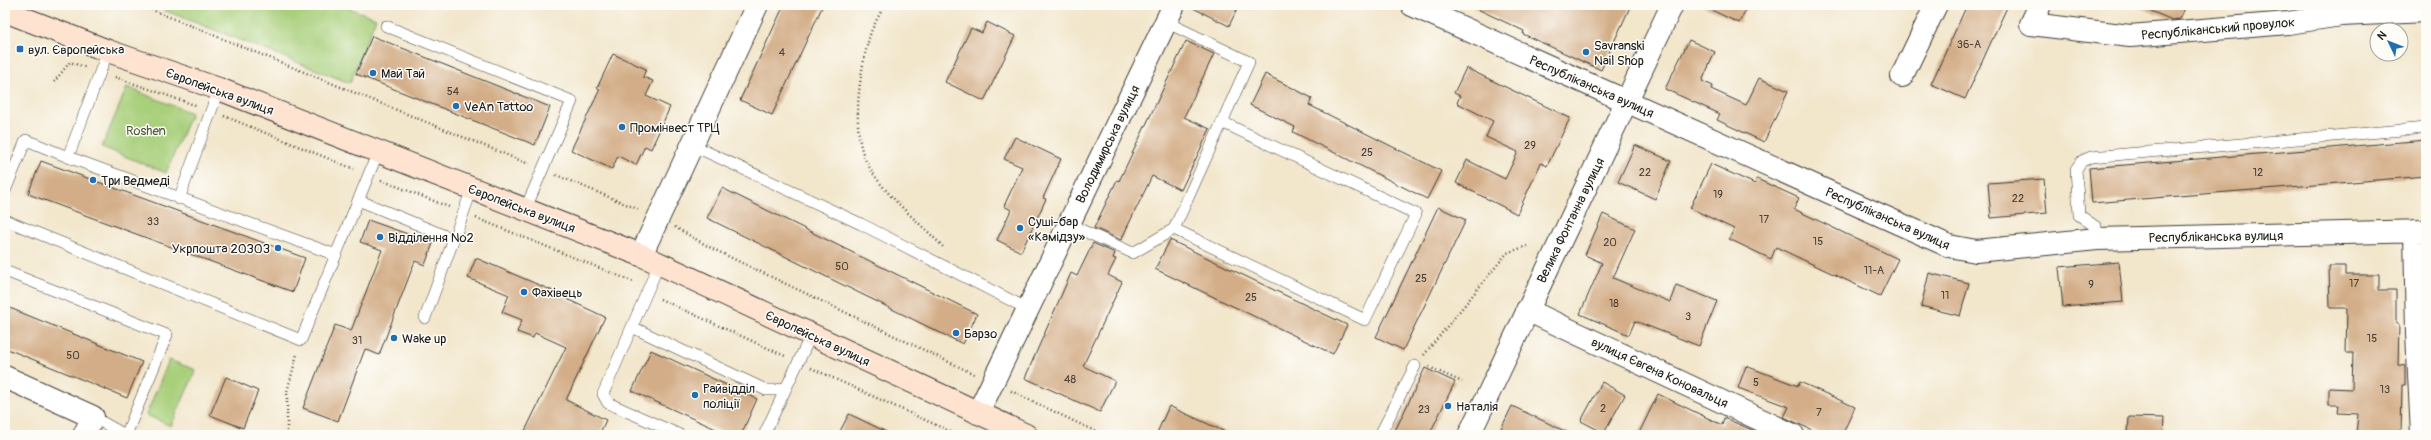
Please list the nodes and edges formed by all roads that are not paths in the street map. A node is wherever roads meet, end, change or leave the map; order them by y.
1 (757, 5) edge
2 (1412, 5) edge
3 (1672, 5) edge
4 (1936, 5) edge
5 (2040, 5) edge
6 (5, 11) edge
7 (2426, 11) edge
8 (1170, 13) edge
9 (386, 26) dead end
10 (108, 51) junction
11 (1902, 76) dead end
12 (219, 89) junction
13 (1627, 101) junction
14 (1222, 122) junction
15 (2426, 128) edge
16 (692, 145) junction
17 (378, 152) junction
18 (68, 157) junction
19 (472, 189) junction
20 (5, 191) edge
21 (179, 199) junction
22 (358, 200) junction
23 (525, 210) junction
24 (5, 220) edge
25 (1068, 224) junction
26 (1174, 229) junction
27 (2421, 231) edge
28 (453, 239) junction
29 (2097, 239) junction
30 (336, 256) junction
31 (650, 259) junction
32 (5, 271) edge
33 (1028, 309) junction
34 (1527, 310) junction
35 (425, 318) dead end
36 (632, 326) junction
37 (811, 335) junction
38 (1415, 366) road end
39 (5, 376) edge
40 (787, 387) junction
41 (978, 413) junction
42 (88, 426) edge
43 (125, 435) edge
44 (680, 435) edge
45 (764, 435) edge
46 (1026, 435) edge
47 (1380, 435) edge
48 (1469, 435) edge
49 (1793, 435) edge
50 (2422, 435) edge

1 - 16 street
2 - 13 street, Республіканська вулиця
3 - 13 street, Велика Фонтанна вулиця
4 - 11 street
5 - 7 street, Республіканський провулок
6 - 10 main road, Європейська вулиця
8 - 14 lane
8 - 25 street, Володимирська вулиця
9 - 23 lane
10 - 12 main road, Європейська вулиця
10 - 18 lane
12 - 17 main road, Європейська вулиця
12 - 21 lane
13 - 29 street, Республіканська вулиця
13 - 34 street, Велика Фонтанна вулиця
14 - 26 lane
14 - 26 lane
15 - 29 lane
16 - 31 street
16 - 33 lane
17 - 19 main road, Європейська вулиця
17 - 22 lane
18 - 20 lane
18 - 21 lane
19 - 23 main road, Європейська вулиця
19 - 28 lane
21 - 30 lane
22 - 28 lane
22 - 30 lane
23 - 31 main road, Європейська вулиця
24 - 30 lane
25 - 26 lane
25 - 33 street, Володимирська вулиця
27 - 29 street, Республіканська вулиця
27 - 50 street
28 - 35 lane
31 - 36 lane
31 - 37 main road, Європейська вулиця
32 - 43 lane
33 - 41 street, Володимирська вулиця
34 - 48 street, Велика Фонтанна вулиця
34 - 49 street, вулиця Євгена Коновальця
36 - 40 lane
36 - 44 lane
37 - 40 lane
37 - 41 main road, Європейська вулиця
38 - 47 lane
39 - 42 street
40 - 45 lane
41 - 46 main road, Європейська вулиця
42 - 43 lane

